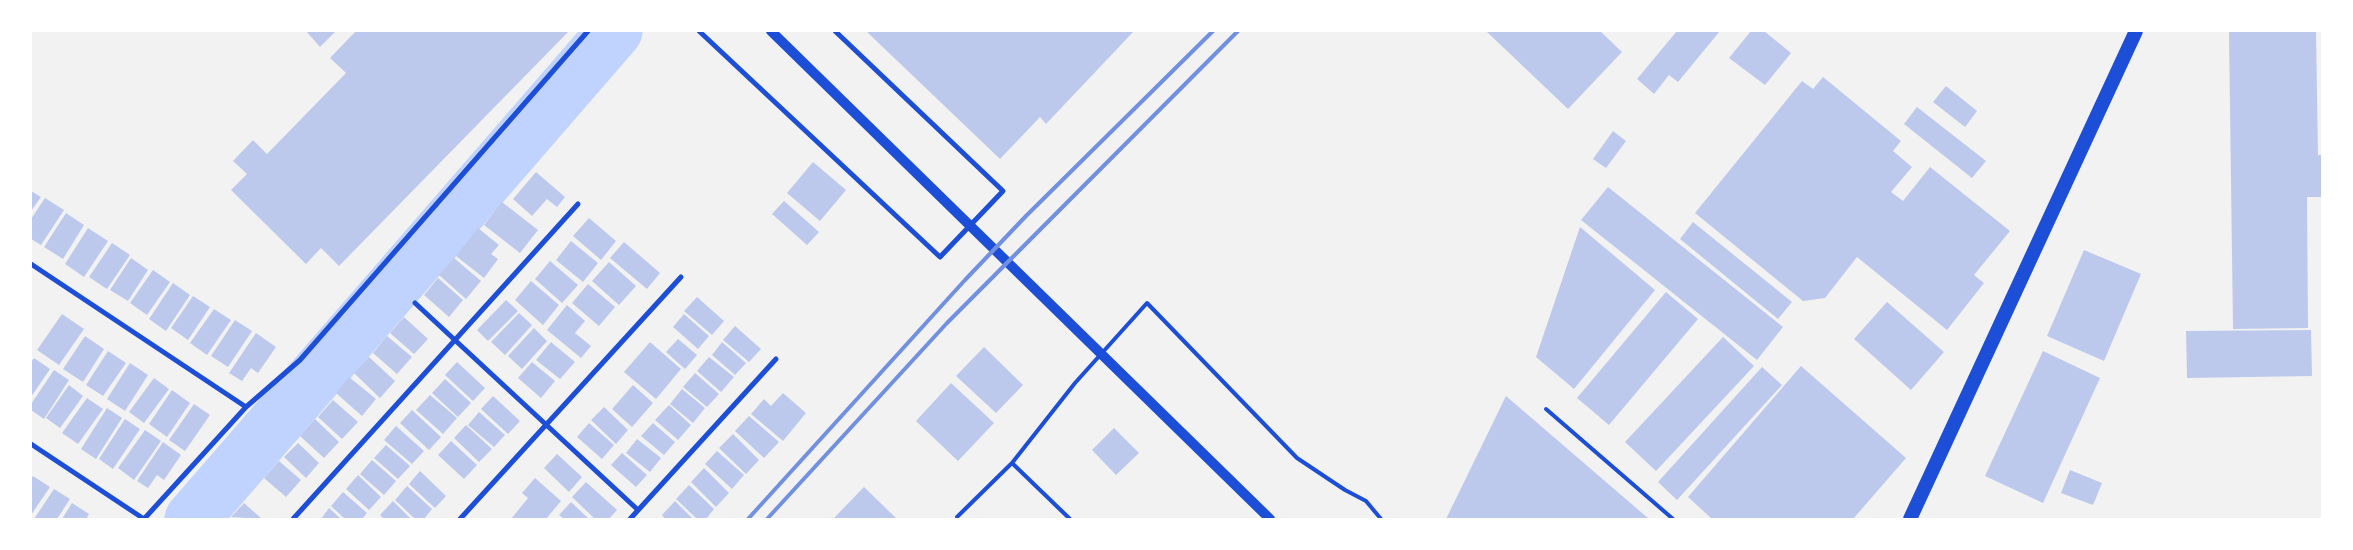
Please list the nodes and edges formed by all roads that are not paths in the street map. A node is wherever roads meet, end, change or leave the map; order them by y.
1 (588, 31) edge
2 (699, 31) edge
3 (771, 31) edge
4 (835, 31) edge
5 (2136, 31) edge
6 (578, 204) dead end
7 (31, 264) edge
8 (681, 277) dead end
9 (415, 303) dead end
10 (456, 339) junction
11 (776, 359) dead end
12 (246, 407) junction
13 (1546, 409) dead end
14 (547, 424) junction
15 (31, 444) edge
16 (1012, 463) junction
17 (638, 510) junction
18 (957, 517) dead end
19 (144, 519) edge
20 (293, 519) edge
21 (460, 519) edge
22 (630, 519) edge
23 (1070, 519) edge
24 (1270, 519) edge
25 (1381, 519) edge
26 (1673, 519) edge
27 (1910, 519) edge

1 - 12 street
2 - 4 street
3 - 24 main road
5 - 27 highway
6 - 10 street
7 - 12 street
8 - 14 street
9 - 10 street
10 - 14 street
10 - 20 street
11 - 17 street
12 - 19 street
13 - 26 lane
14 - 17 street
14 - 21 street
15 - 19 street
16 - 18 lane
16 - 23 lane
16 - 25 lane
17 - 22 street

